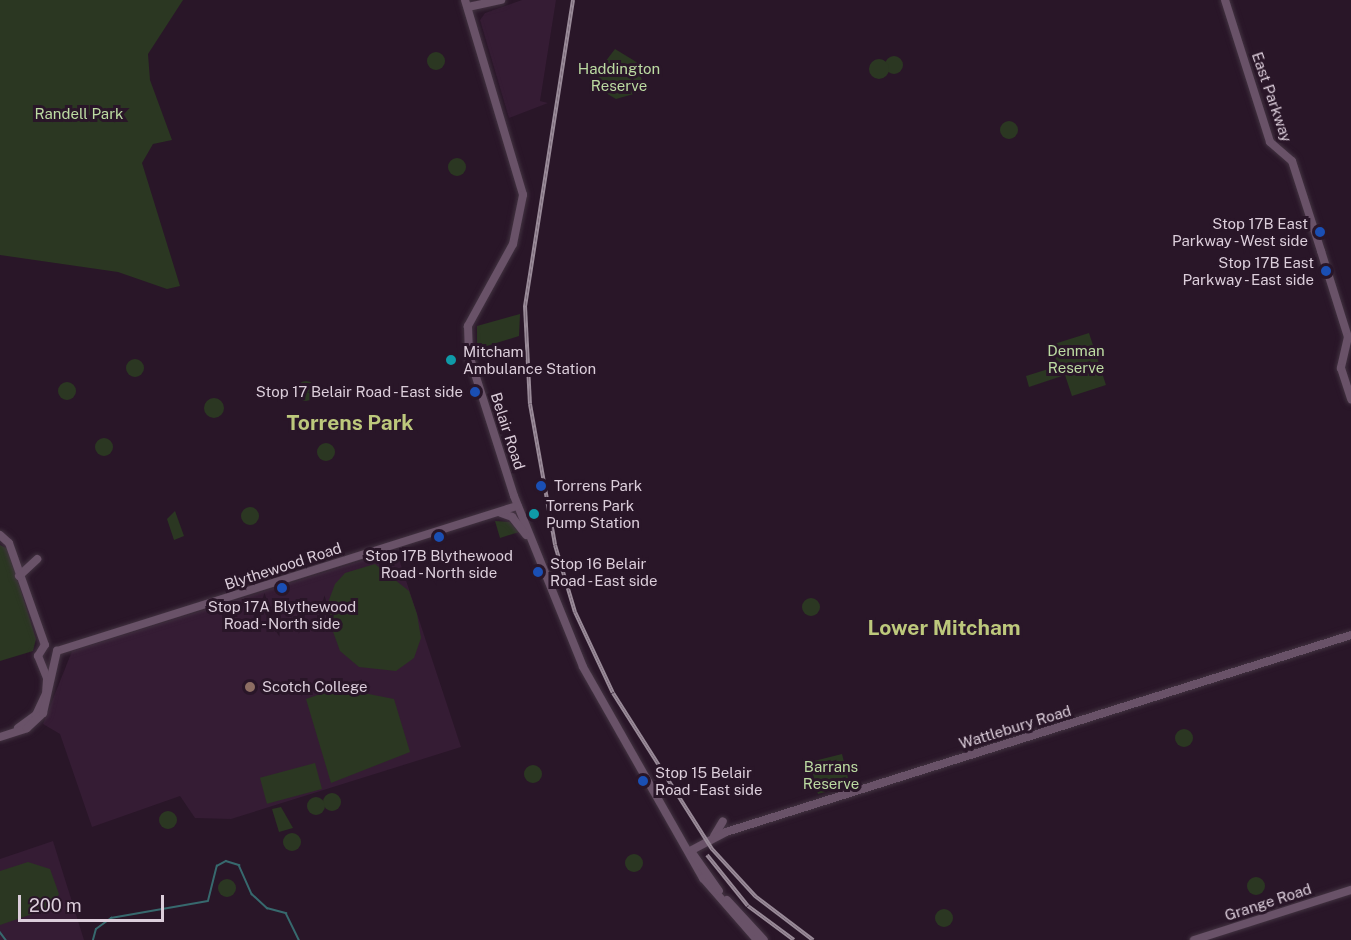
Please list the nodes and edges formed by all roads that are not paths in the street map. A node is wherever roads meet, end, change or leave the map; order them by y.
1 (483, 0) edge
2 (501, 0) edge
3 (1225, 0) edge
4 (466, 3) edge
5 (492, 3) junction
6 (473, 23) junction
7 (1351, 399) edge
8 (518, 506) junction
9 (494, 513) junction
10 (0, 536) edge
11 (532, 544) junction
12 (37, 559) dead end
13 (19, 576) junction
14 (1351, 635) edge
15 (45, 645) junction
16 (57, 651) junction
17 (53, 662) junction
18 (43, 663) junction
19 (9, 734) junction
20 (0, 737) edge
21 (723, 821) dead end
22 (713, 837) junction
23 (690, 851) junction
24 (1351, 890) edge
25 (757, 940) edge
26 (764, 940) edge
27 (1194, 940) edge

1 - 4 main road
2 - 5 main road
3 - 7 main road, East Parkway
4 - 5 main road
4 - 6 main road, Belair Road
5 - 6 main road
6 - 8 main road, Belair Road
8 - 9 main road, Blythewood Road
8 - 11 main road, Belair Road
9 - 11 main road
9 - 16 main road, Blythewood Road
10 - 13 main road
11 - 23 main road, Belair Road
12 - 13 main road
13 - 15 main road
14 - 22 main road, Wattlebury Road
15 - 16 main road
15 - 18 main road
16 - 17 main road
17 - 18 main road
17 - 19 main road
18 - 19 main road
19 - 20 main road
21 - 22 main road
22 - 23 main road, Wattlebury Road
23 - 25 main road, Belair Road
23 - 26 main road, Belair Road
24 - 27 main road, Grange Road

